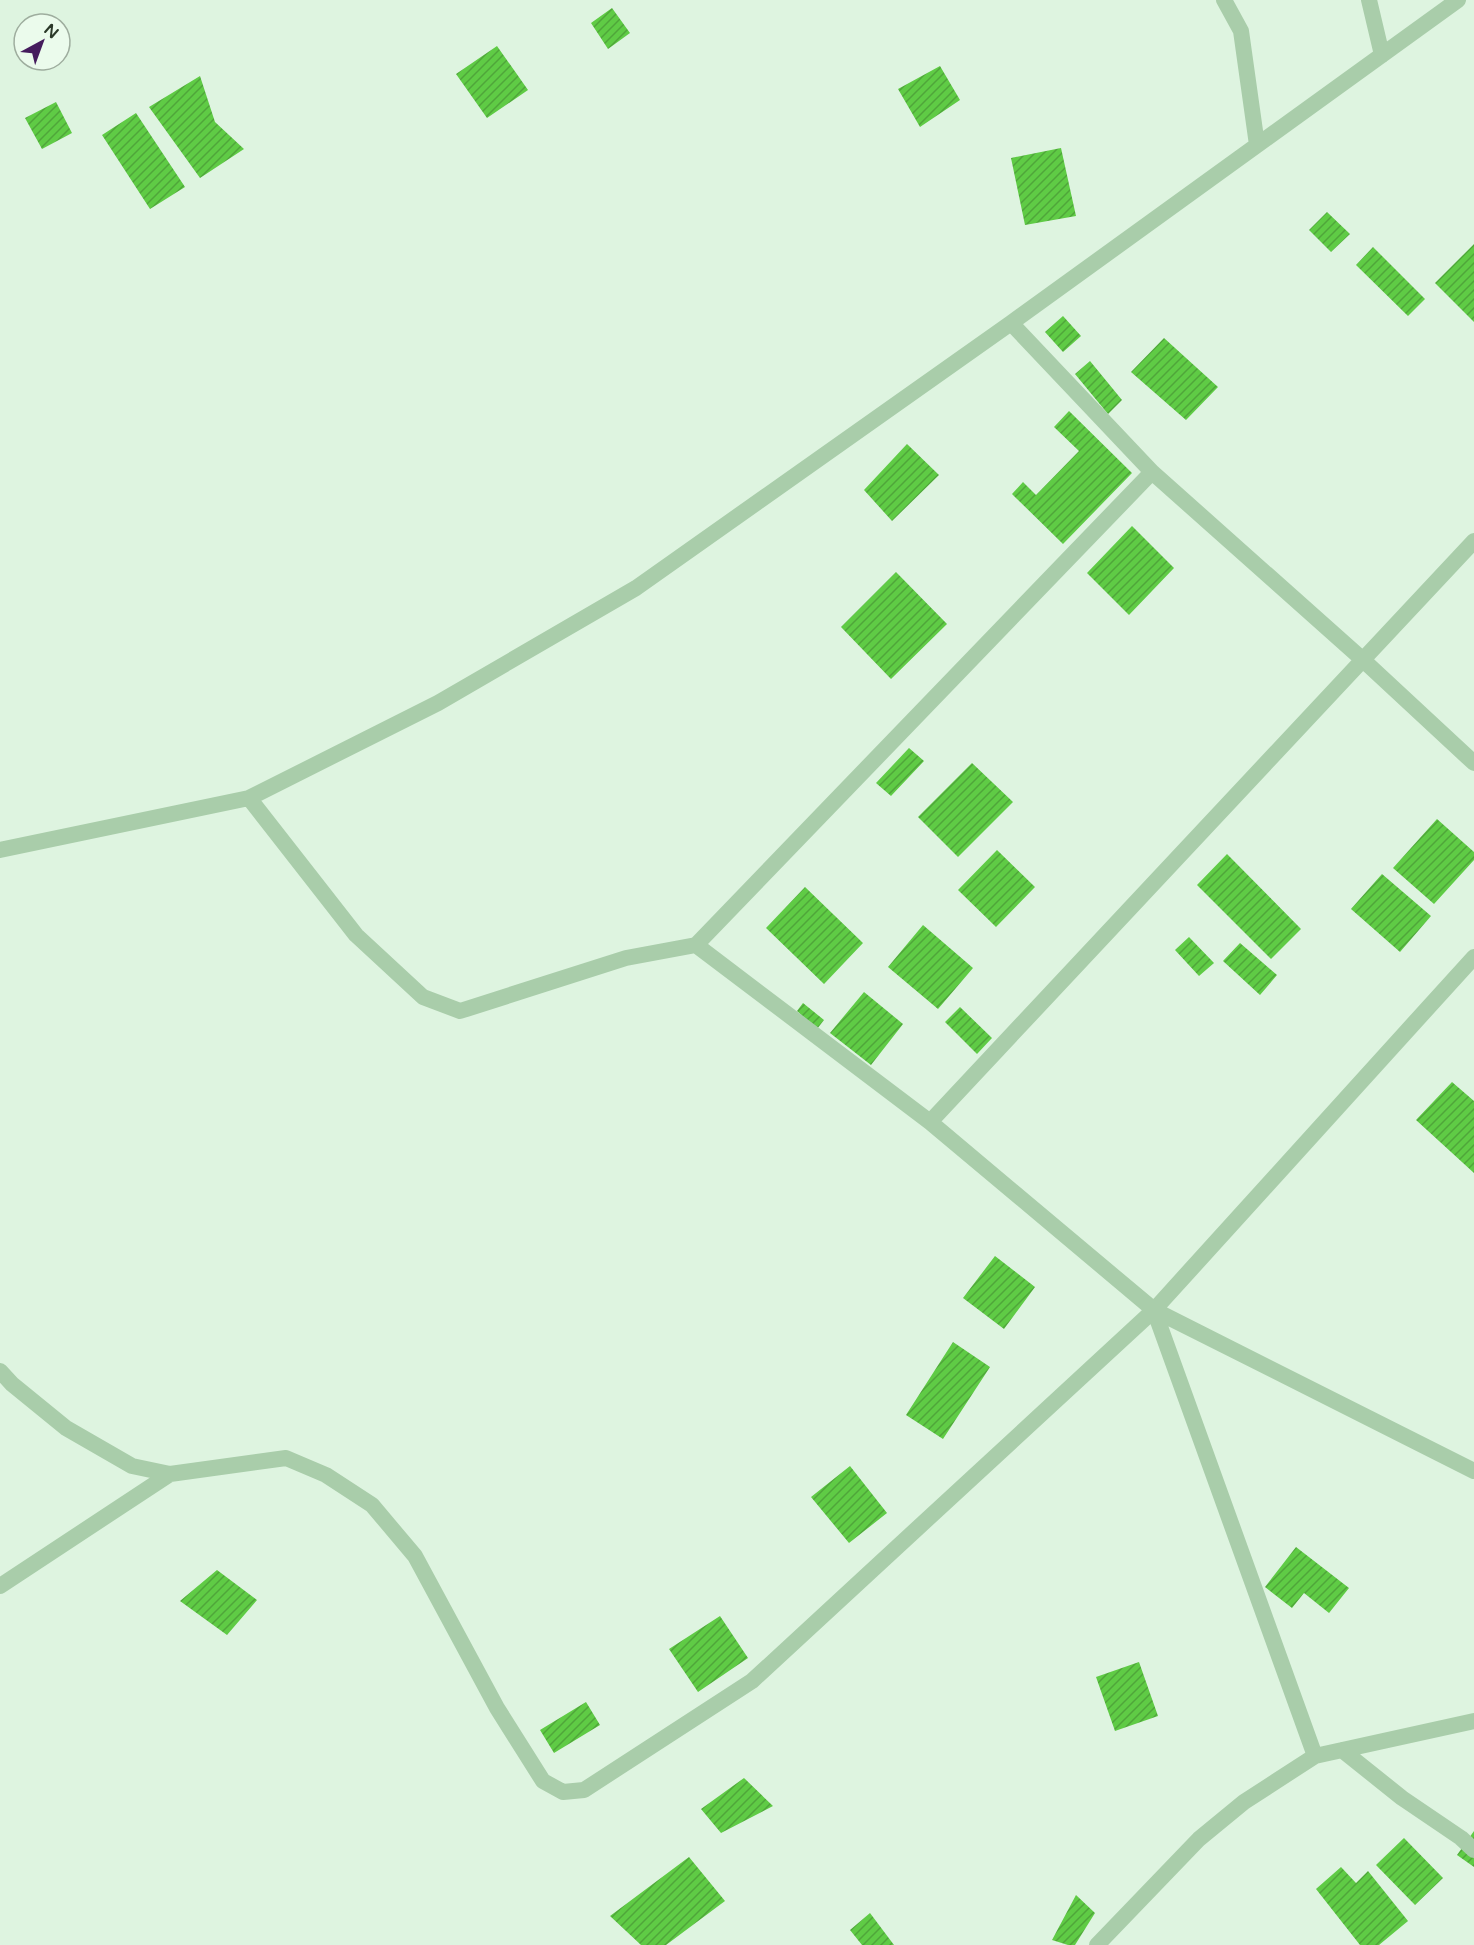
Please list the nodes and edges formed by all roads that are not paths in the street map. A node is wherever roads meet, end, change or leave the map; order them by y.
1 (1224, 0) edge
2 (1369, 0) edge
3 (1458, 0) edge
4 (1382, 55) junction
5 (1257, 145) junction
6 (1011, 323) junction
7 (1152, 472) junction
8 (1474, 541) edge
9 (1362, 659) junction
10 (1474, 764) edge
11 (249, 798) junction
12 (0, 850) edge
13 (696, 945) junction
14 (1474, 957) edge
15 (930, 1122) junction
16 (1154, 1310) junction
17 (0, 1371) edge
18 (1474, 1471) edge
19 (170, 1474) junction
20 (0, 1586) edge
21 (1474, 1720) edge
22 (1342, 1750) junction
23 (1315, 1756) junction
24 (1474, 1850) edge
25 (1097, 1945) edge

1 - 5 street
2 - 4 street
3 - 4 street
4 - 5 street
5 - 6 street
6 - 7 street
6 - 11 street
7 - 9 street
7 - 13 street
8 - 9 street
9 - 10 street
9 - 15 street
11 - 12 street
11 - 13 street
13 - 15 street
14 - 16 street
15 - 16 street
16 - 18 street
16 - 19 street
16 - 23 street
17 - 19 street
19 - 20 street
21 - 22 street
22 - 23 street
22 - 24 street
23 - 25 street

